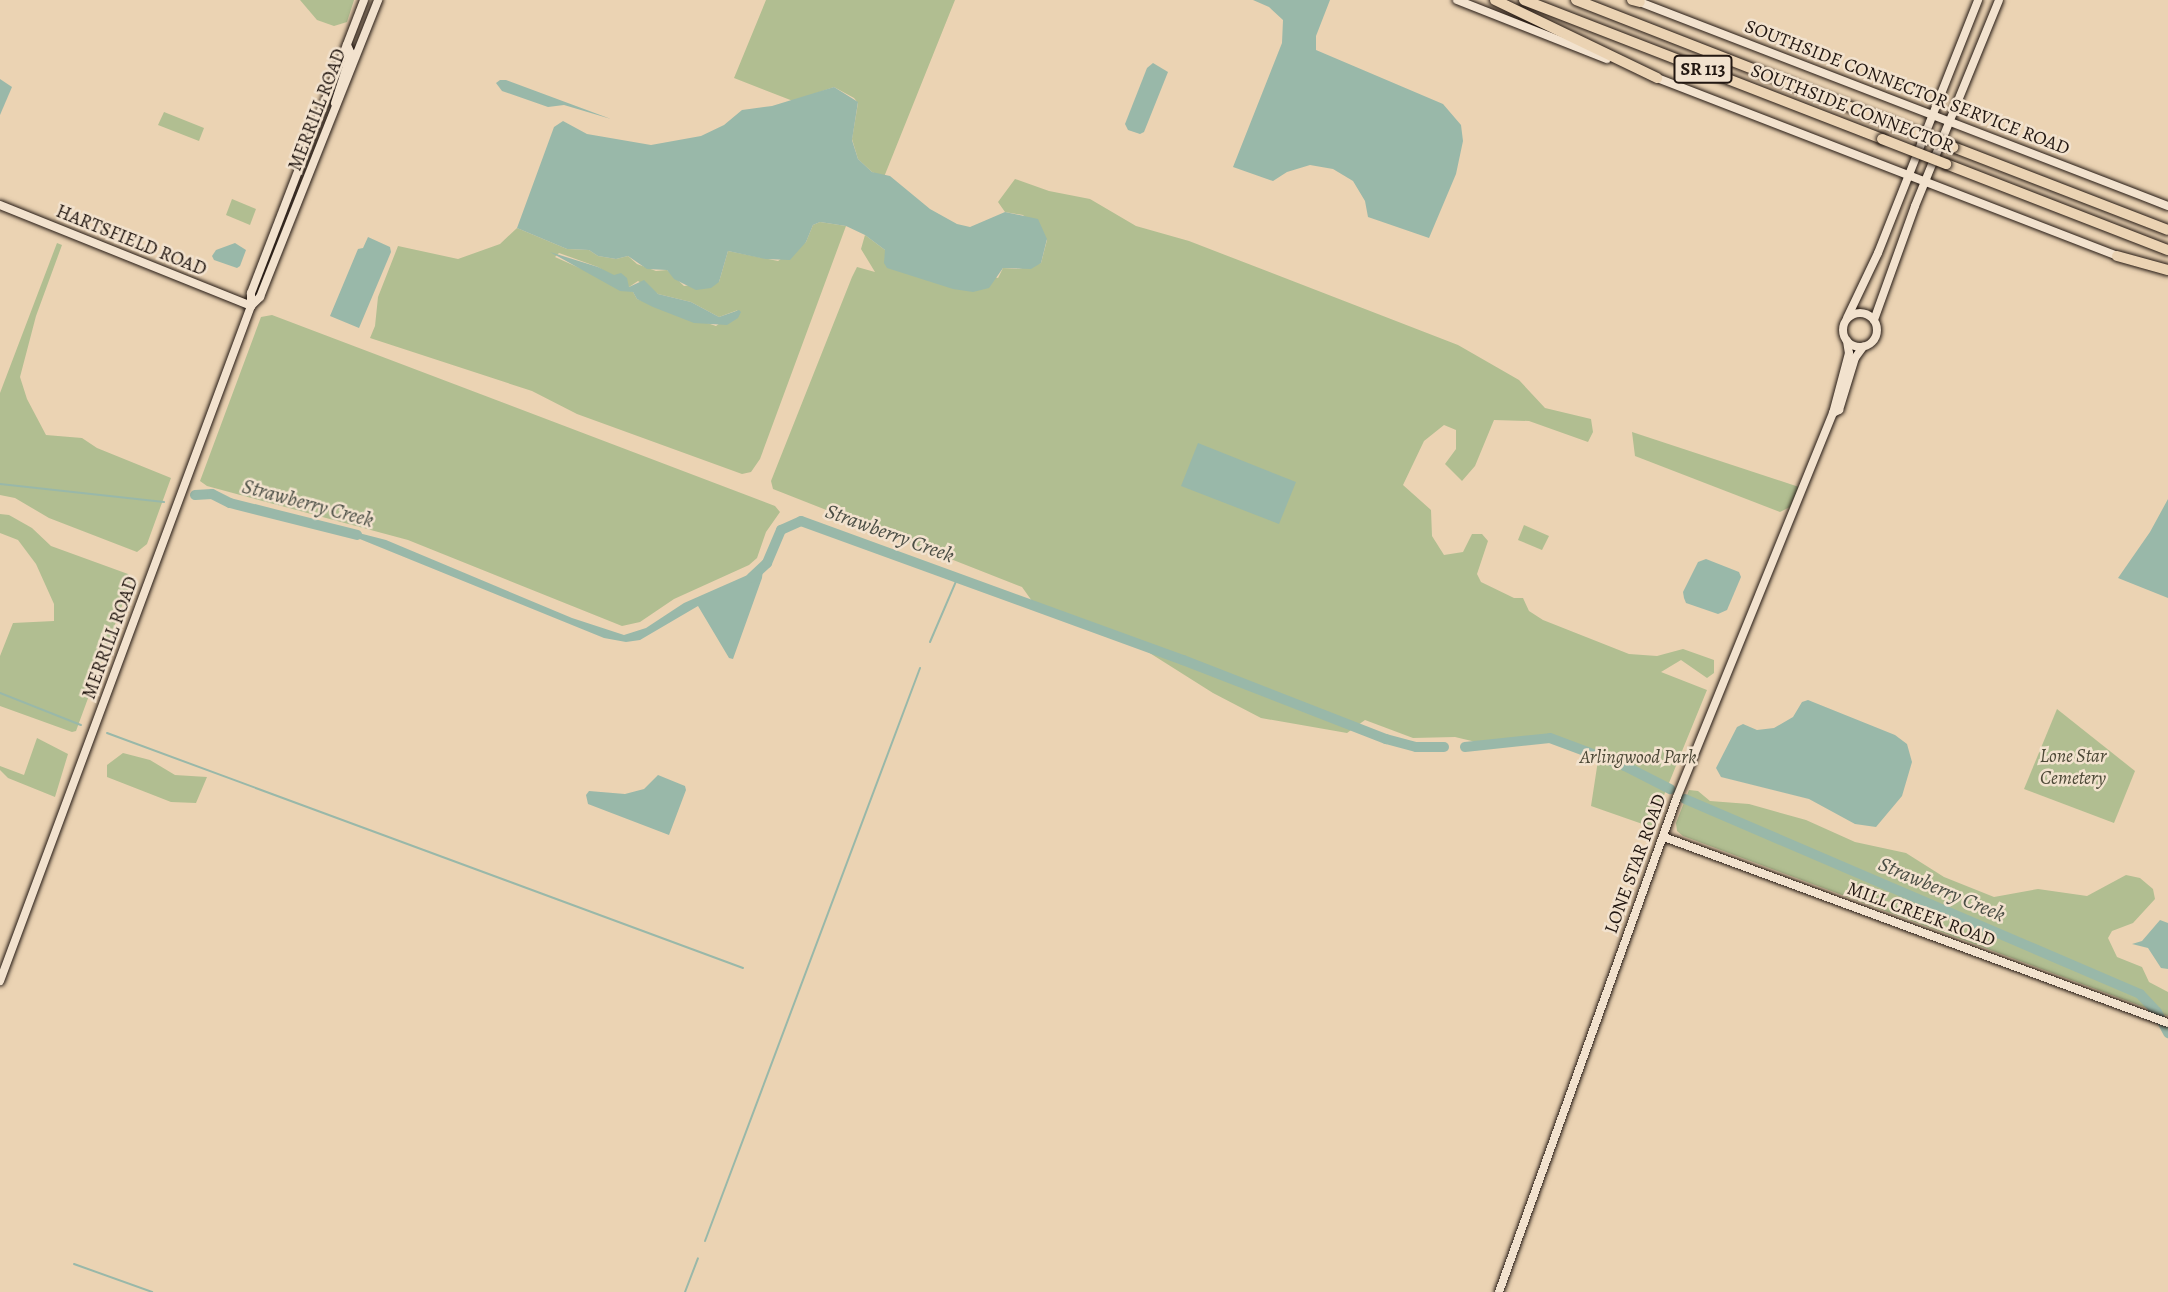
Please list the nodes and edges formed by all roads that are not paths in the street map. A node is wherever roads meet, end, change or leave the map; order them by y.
1 (367, 0) edge
2 (378, 0) edge
3 (1457, 0) edge
4 (1495, 0) edge
5 (1524, 0) edge
6 (1576, 0) edge
7 (1978, 0) edge
8 (1999, 0) edge
9 (1635, 1) edge
10 (347, 45) junction
11 (358, 49) junction
12 (1657, 78) junction
13 (336, 109) junction
14 (1931, 116) junction
15 (318, 119) junction
16 (1949, 122) junction
17 (1908, 175) junction
18 (1926, 182) junction
19 (300, 198) junction
20 (0, 205) edge
21 (2168, 206) edge
22 (2168, 230) edge
23 (2168, 250) edge
24 (2117, 256) junction
25 (2168, 270) edge
26 (2168, 276) edge
27 (251, 306) junction
28 (1847, 318) junction
29 (1874, 320) junction
30 (1847, 341) junction
31 (1863, 346) junction
32 (1833, 413) junction
33 (1664, 836) junction
34 (0, 981) edge
35 (2168, 1023) edge
36 (1499, 1292) edge

1 - 10 street, MERRILL ROAD
1 - 11 street
2 - 11 street, MERRILL ROAD
3 - 12 street
4 - 12 highway
5 - 23 highway, SOUTHSIDE CONNECTOR / SR 113, bridge
6 - 22 highway, SOUTHSIDE CONNECTOR / SR 113, bridge
7 - 14 street
8 - 16 street
9 - 14 street, SOUTHSIDE CONNECTOR SERVICE ROAD
10 - 13 street
10 - 15 street, MERRILL ROAD
11 - 13 street, MERRILL ROAD
12 - 17 street
13 - 19 street, MERRILL ROAD
14 - 16 street, SOUTHSIDE CONNECTOR SERVICE ROAD
14 - 17 street
15 - 19 street
15 - 27 street, MERRILL ROAD
16 - 18 street
16 - 21 street, SOUTHSIDE CONNECTOR SERVICE ROAD
17 - 18 street
17 - 28 street
18 - 24 street
18 - 29 street
19 - 27 street, MERRILL ROAD
20 - 27 street, HARTSFIELD ROAD
24 - 25 highway
24 - 26 street
27 - 34 street, MERRILL ROAD
28 - 29 street
28 - 30 street
29 - 31 street
30 - 31 street
30 - 32 street, LONE STAR ROAD
31 - 32 street, LONE STAR ROAD
32 - 33 street, LONE STAR ROAD
33 - 35 street, MILL CREEK ROAD
33 - 36 street, LONE STAR ROAD

